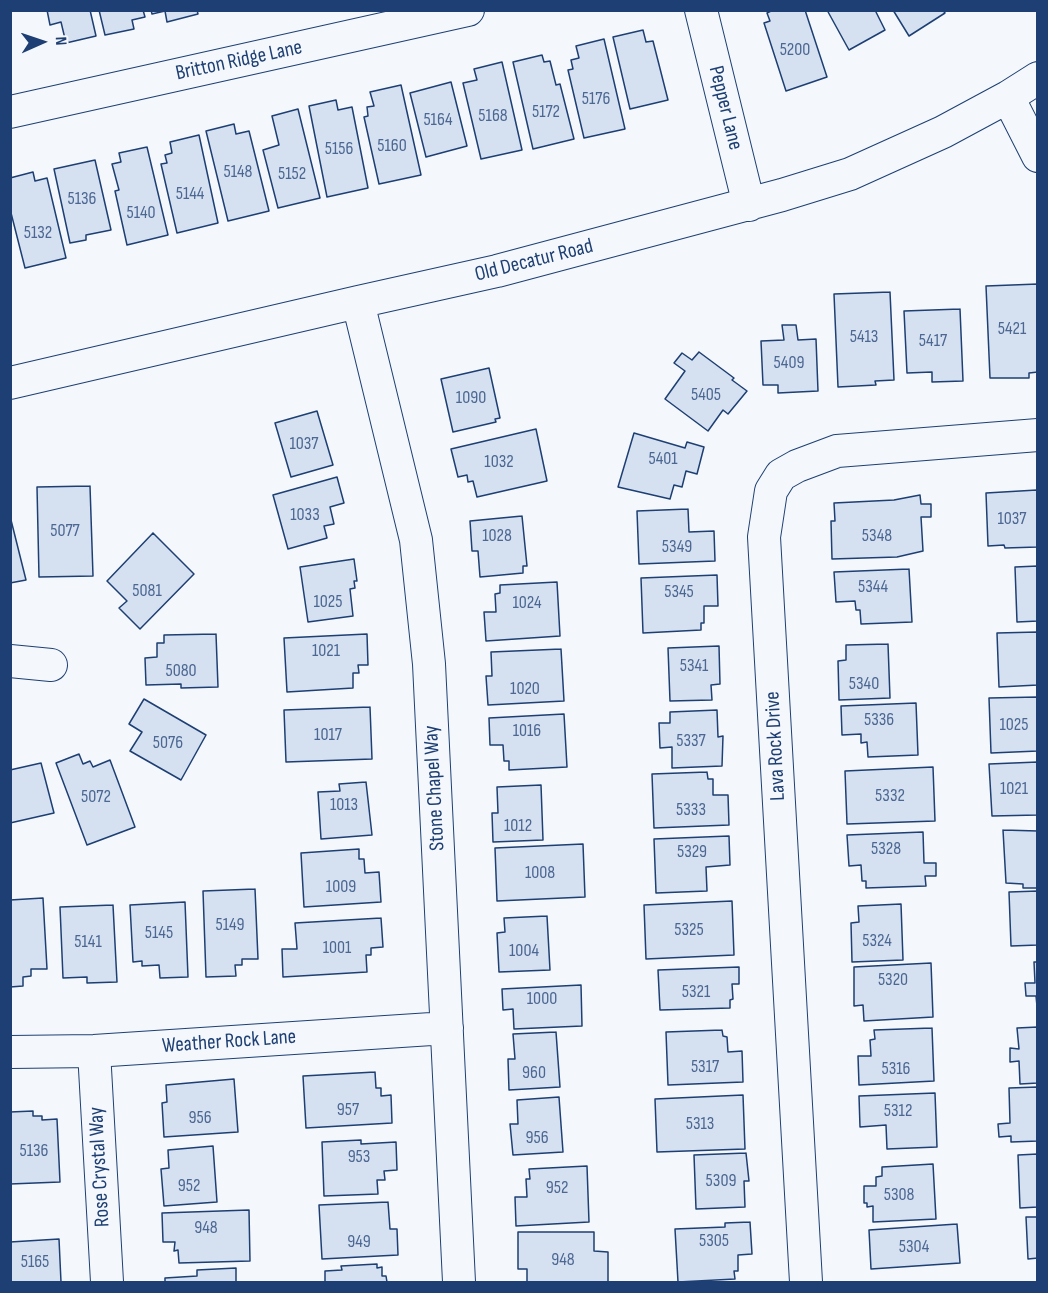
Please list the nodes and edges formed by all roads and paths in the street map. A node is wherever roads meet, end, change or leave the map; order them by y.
1 (468, 10) edge
2 (701, 10) edge
3 (1038, 78) edge
4 (1008, 97) junction
5 (10, 112) edge
6 (1038, 156) edge
7 (749, 205) junction
8 (358, 302) junction
9 (10, 383) edge
10 (1038, 435) edge
11 (10, 661) edge
12 (51, 665) dead end
13 (447, 1028) junction
14 (94, 1051) junction
15 (10, 1052) edge
16 (107, 1282) edge
17 (459, 1282) edge
18 (806, 1282) edge

1 - 5 street, Britton Ridge Lane
2 - 7 street, Pepper Lane
3 - 4 street, Old Decatur Road
4 - 6 street
4 - 7 street, Old Decatur Road
7 - 8 street, Old Decatur Road
8 - 9 street, Old Decatur Road
8 - 13 street, Stone Chapel Way
10 - 18 street, Lava Rock Drive
11 - 12 street
13 - 14 street, Weather Rock Lane
13 - 17 street, Stone Chapel Way
14 - 15 street, Weather Rock Lane
14 - 16 street, Rose Crystal Way

